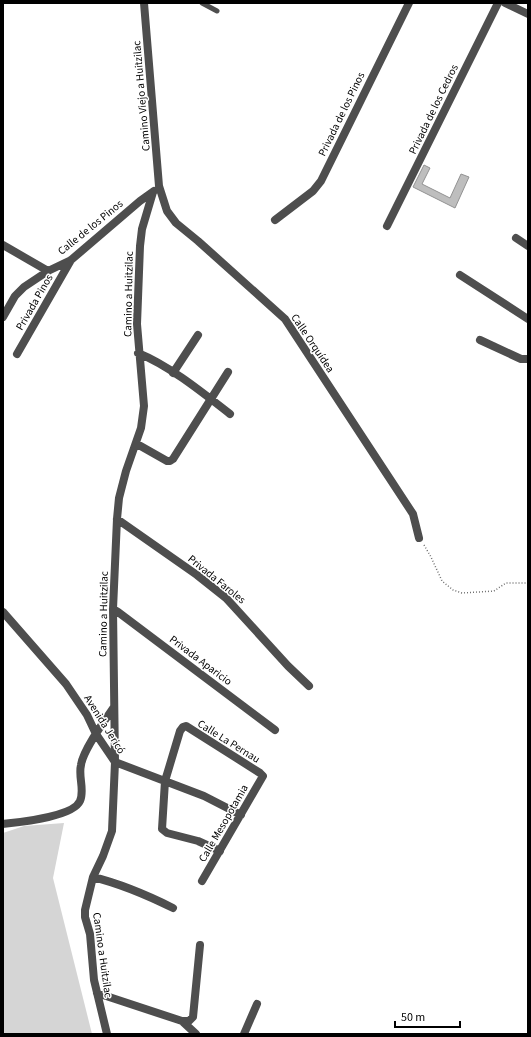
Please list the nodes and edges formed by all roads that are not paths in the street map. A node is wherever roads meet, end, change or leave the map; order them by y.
1 (144, 3) edge
2 (202, 3) edge
3 (408, 3) edge
4 (498, 3) edge
5 (505, 3) edge
6 (217, 11) dead end
7 (528, 14) edge
8 (156, 189) junction
9 (274, 220) dead end
10 (387, 226) dead end
11 (516, 238) dead end
12 (3, 246) edge
13 (528, 246) edge
14 (71, 260) junction
15 (48, 271) junction
16 (460, 275) dead end
17 (3, 317) edge
18 (528, 319) edge
19 (198, 335) dead end
20 (480, 340) dead end
21 (138, 353) junction
22 (17, 354) dead end
23 (528, 359) edge
24 (173, 372) junction
25 (228, 372) dead end
26 (210, 399) junction
27 (230, 414) dead end
28 (136, 444) junction
29 (117, 519) junction
30 (419, 538) road end
31 (113, 609) junction
32 (3, 612) edge
33 (308, 686) dead end
34 (114, 707) junction
35 (275, 730) dead end
36 (96, 734) junction
37 (115, 762) junction
38 (263, 776) joint
39 (165, 781) junction
40 (241, 814) junction
41 (3, 824) edge
42 (220, 851) junction
43 (93, 877) junction
44 (202, 881) dead end
45 (173, 908) dead end
46 (200, 945) dead end
47 (97, 993) junction
48 (257, 1004) dead end
49 (182, 1021) junction
50 (107, 1034) edge
51 (196, 1034) edge
52 (244, 1034) edge

1 - 8 street, Camino Viejo a Huitzilac
2 - 6 lane
3 - 9 street, Privada de los Pinos
4 - 10 street, Privada de los Cedros
5 - 7 street
8 - 14 street, Calle de los Pinos
8 - 21 street, Camino a Huitzilac
8 - 30 street, Calle Orquídea
11 - 13 street
12 - 15 street
14 - 15 street, Calle de los Pinos
14 - 22 street, Privada Pinos
15 - 17 street, Calle de los Pinos
16 - 18 street
19 - 24 street
20 - 23 street
21 - 24 street
21 - 28 street, Camino a Huitzilac
24 - 26 street
25 - 26 street
26 - 27 street
26 - 28 street
28 - 29 street, Camino a Huitzilac
29 - 31 street, Camino a Huitzilac
29 - 33 street, Privada Faroles
31 - 34 street, Camino a Huitzilac
31 - 35 street, Privada Aparicio
32 - 36 street, Avenida Jericó
34 - 36 street
34 - 37 street, Camino a Huitzilac
36 - 37 street, Avenida Jericó
36 - 41 street
37 - 39 street, Avenida Jericó
37 - 43 street, Camino a Huitzilac
38 - 39 street, Calle La Pernau
38 - 40 street, Calle Mesopotamia
39 - 40 street, Avenida Jericó
39 - 42 street
40 - 42 street, Calle Mesopotamia
42 - 44 street, Calle Mesopotamia
43 - 45 street
43 - 47 street, Camino a Huitzilac
46 - 49 street
47 - 49 street
47 - 50 street, Camino a Huitzilac
48 - 52 street
49 - 51 street

